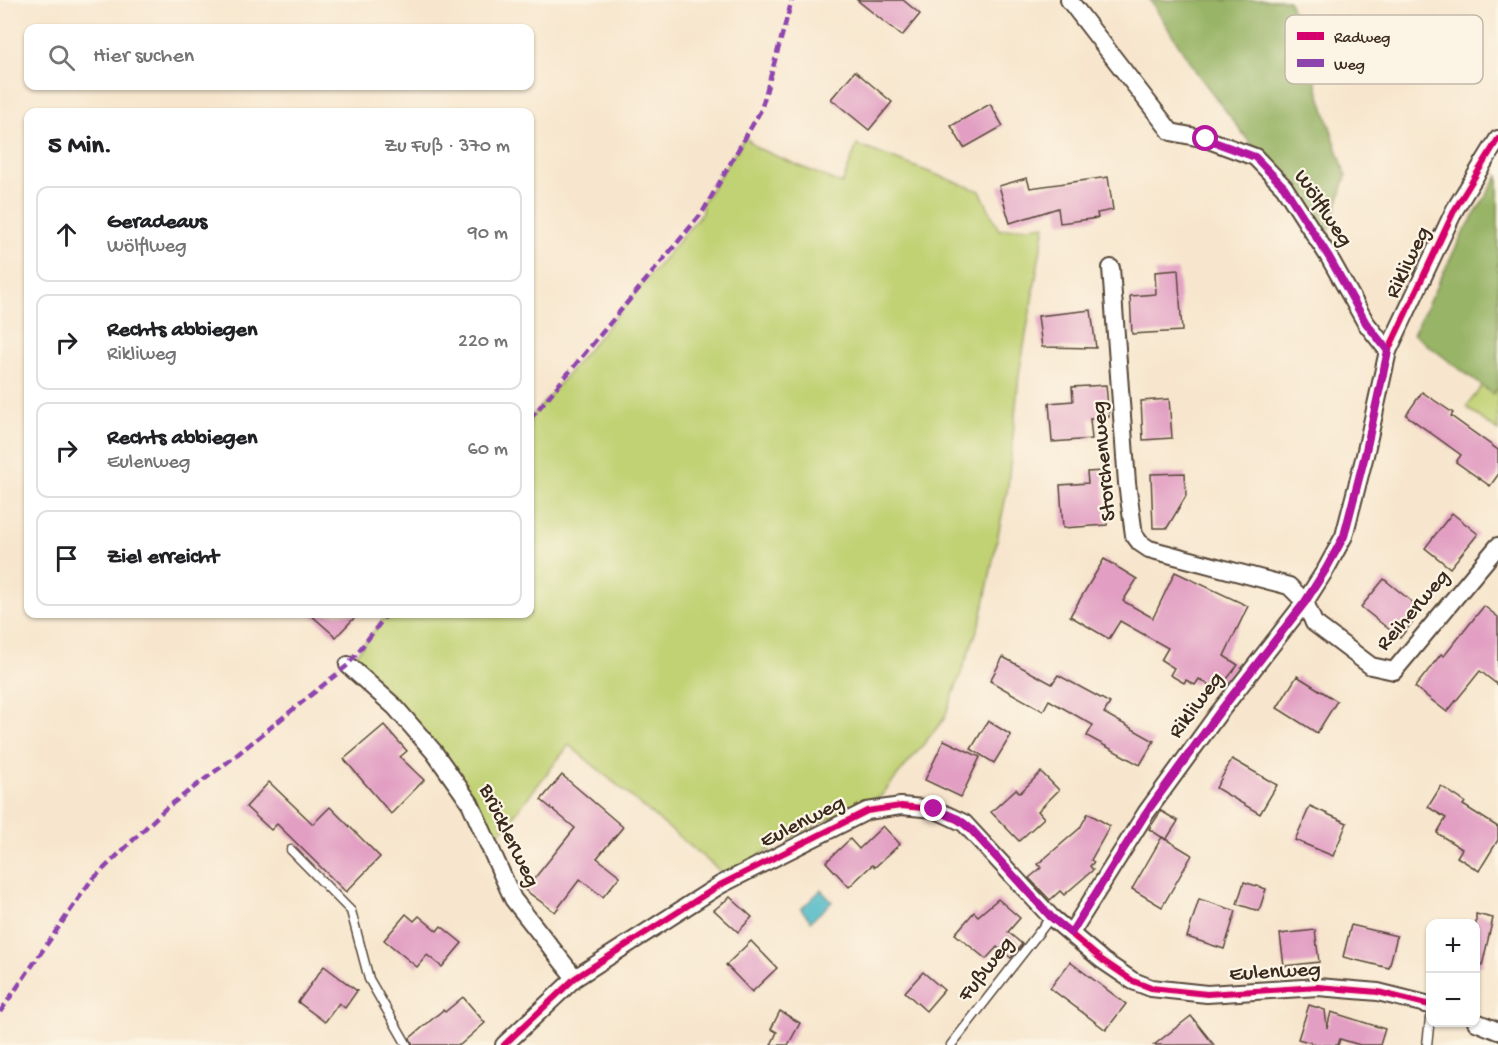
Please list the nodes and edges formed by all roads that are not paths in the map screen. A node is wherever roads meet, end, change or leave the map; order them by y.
1 (1069, 0) edge
2 (1498, 139) edge
3 (1111, 268) dead end
4 (1388, 351) junction
5 (1498, 546) edge
6 (1305, 602) junction
7 (348, 665) dead end
8 (291, 850) dead end
9 (1051, 917) junction
10 (1071, 933) junction
11 (575, 978) junction
12 (1426, 1004) edge
13 (1480, 1024) edge
14 (1430, 1027) edge
15 (1498, 1031) edge
16 (407, 1045) edge
17 (504, 1045) edge
18 (951, 1045) edge
19 (1427, 1045) edge

1 - 4 street, Wölflweg
2 - 4 street, Rikliweg
3 - 6 street, Storchenweg
4 - 6 street, Rikliweg
5 - 6 street, Reiherweg
6 - 10 street, Rikliweg
7 - 11 street, Brücklerweg
8 - 16 lane
9 - 10 street, Eulenweg
9 - 11 street, Eulenweg
9 - 18 lane, Fußweg
10 - 12 street, Eulenweg
11 - 17 street, Eulenweg
13 - 15 street
14 - 19 lane

